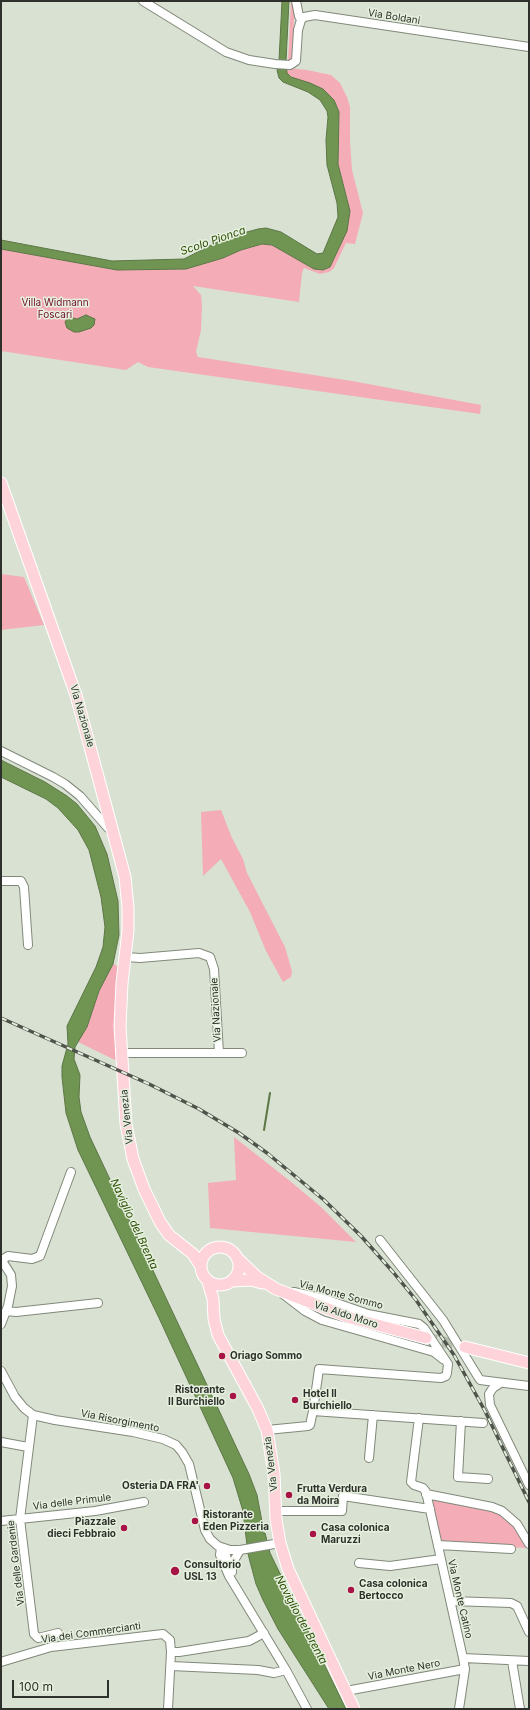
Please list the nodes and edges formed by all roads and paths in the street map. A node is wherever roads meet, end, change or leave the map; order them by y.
1 (143, 1) edge
2 (296, 1) edge
3 (301, 20) junction
4 (529, 47) edge
5 (1, 483) edge
6 (1, 751) edge
7 (113, 828) junction
8 (1, 881) edge
9 (28, 945) dead end
10 (126, 957) junction
11 (122, 1053) junction
12 (219, 1053) junction
13 (242, 1053) dead end
14 (123, 1071) joint
15 (72, 1172) dead end
16 (380, 1240) dead end
17 (181, 1244) junction
18 (210, 1249) junction
19 (237, 1258) junction
20 (1, 1260) edge
21 (200, 1265) junction
22 (208, 1282) junction
23 (230, 1282) junction
24 (272, 1287) junction
25 (98, 1303) dead end
26 (5, 1307) edge
27 (1, 1324) edge
28 (426, 1338) tunnel mouth
29 (464, 1347) tunnel mouth
30 (229, 1356) junction
31 (529, 1363) edge
32 (448, 1368) junction
33 (1, 1373) edge
34 (499, 1384) junction
35 (529, 1386) edge
36 (313, 1411) junction
37 (34, 1415) junction
38 (373, 1415) junction
39 (419, 1418) junction
40 (461, 1421) junction
41 (483, 1423) dead end
42 (267, 1430) junction
43 (1, 1442) edge
44 (28, 1446) junction
45 (369, 1458) dead end
46 (488, 1479) dead end
47 (529, 1485) edge
48 (426, 1494) junction
49 (144, 1502) dead end
50 (430, 1509) junction
51 (276, 1511) junction
52 (20, 1519) junction
53 (1, 1521) edge
54 (275, 1544) junction
55 (529, 1544) edge
56 (438, 1546) junction
57 (223, 1548) junction
58 (511, 1549) dead end
59 (242, 1550) junction
60 (441, 1559) junction
61 (359, 1563) dead end
62 (234, 1582) junction
63 (450, 1601) junction
64 (529, 1632) edge
65 (58, 1633) dead end
66 (264, 1633) junction
67 (171, 1652) junction
68 (463, 1658) junction
69 (512, 1661) junction
70 (529, 1661) edge
71 (1, 1662) edge
72 (171, 1666) junction
73 (465, 1669) junction
74 (286, 1670) junction
75 (346, 1692) junction
76 (168, 1709) edge
77 (306, 1709) edge
78 (354, 1709) edge
79 (459, 1709) edge
80 (520, 1709) edge

1 - 3 street
2 - 3 street
3 - 4 street, Via Boldani
5 - 7 main road, Via Nazionale
6 - 7 street
7 - 10 main road, Via Nazionale
8 - 9 street
10 - 11 main road, Via Nazionale
10 - 12 street, Via Nazionale
11 - 12 street, Via Nazionale
11 - 14 main road, Via Nazionale
12 - 13 street, Via Nazionale
14 - 17 main road, Via Venezia
15 - 20 street
16 - 34 street
17 - 18 main road
17 - 21 main road, Via Venezia
18 - 19 main road
18 - 21 main road
19 - 23 main road
19 - 24 main road, Via Aldo Moro
20 - 26 street
21 - 22 main road
22 - 23 main road
22 - 30 main road, Via Venezia
23 - 24 main road, Via Aldo Moro
23 - 30 main road, Via Venezia
24 - 28 main road, Via Aldo Moro
24 - 32 street, Via Monte Sommo
24 - 32 street, Via Monte Sommo
25 - 26 street
26 - 27 street
29 - 31 main road
30 - 42 main road, Via Venezia
32 - 36 street
33 - 37 street, Via Risorgimento
34 - 35 street
34 - 47 street
36 - 38 street
36 - 42 street
37 - 44 street, Via delle Gardenie
37 - 57 street, Via Risorgimento
38 - 39 street
38 - 45 street
39 - 40 street
39 - 48 street
40 - 41 street
40 - 46 street
42 - 51 main road, Via Venezia
43 - 44 street
44 - 52 street, Via delle Gardenie
48 - 50 street, Via Monte Catino
48 - 55 street
49 - 52 street, Via delle Primule
50 - 51 street
50 - 56 street, Via Monte Catino
51 - 54 main road, Via Venezia
52 - 53 street, Via delle Primule
52 - 65 street, Via delle Gardenie
54 - 59 street
54 - 75 main road, Via Venezia
56 - 58 street
56 - 60 street, Via Monte Catino
57 - 59 street
57 - 62 street
59 - 62 street
60 - 61 street
60 - 63 street, Via Monte Catino
62 - 66 street
63 - 64 street
63 - 68 street, Via Monte Catino
66 - 67 street
66 - 74 street
67 - 71 street, Via dei Commercianti
67 - 72 street, Via dei Commercianti
68 - 69 street
68 - 73 street, Via Monte Catino
69 - 70 street
69 - 80 street
72 - 74 street
72 - 76 street, Via dei Commercianti
73 - 75 street, Via Monte Nero
73 - 79 street, Via Monte Catino
74 - 77 street
75 - 78 main road, Via Venezia

